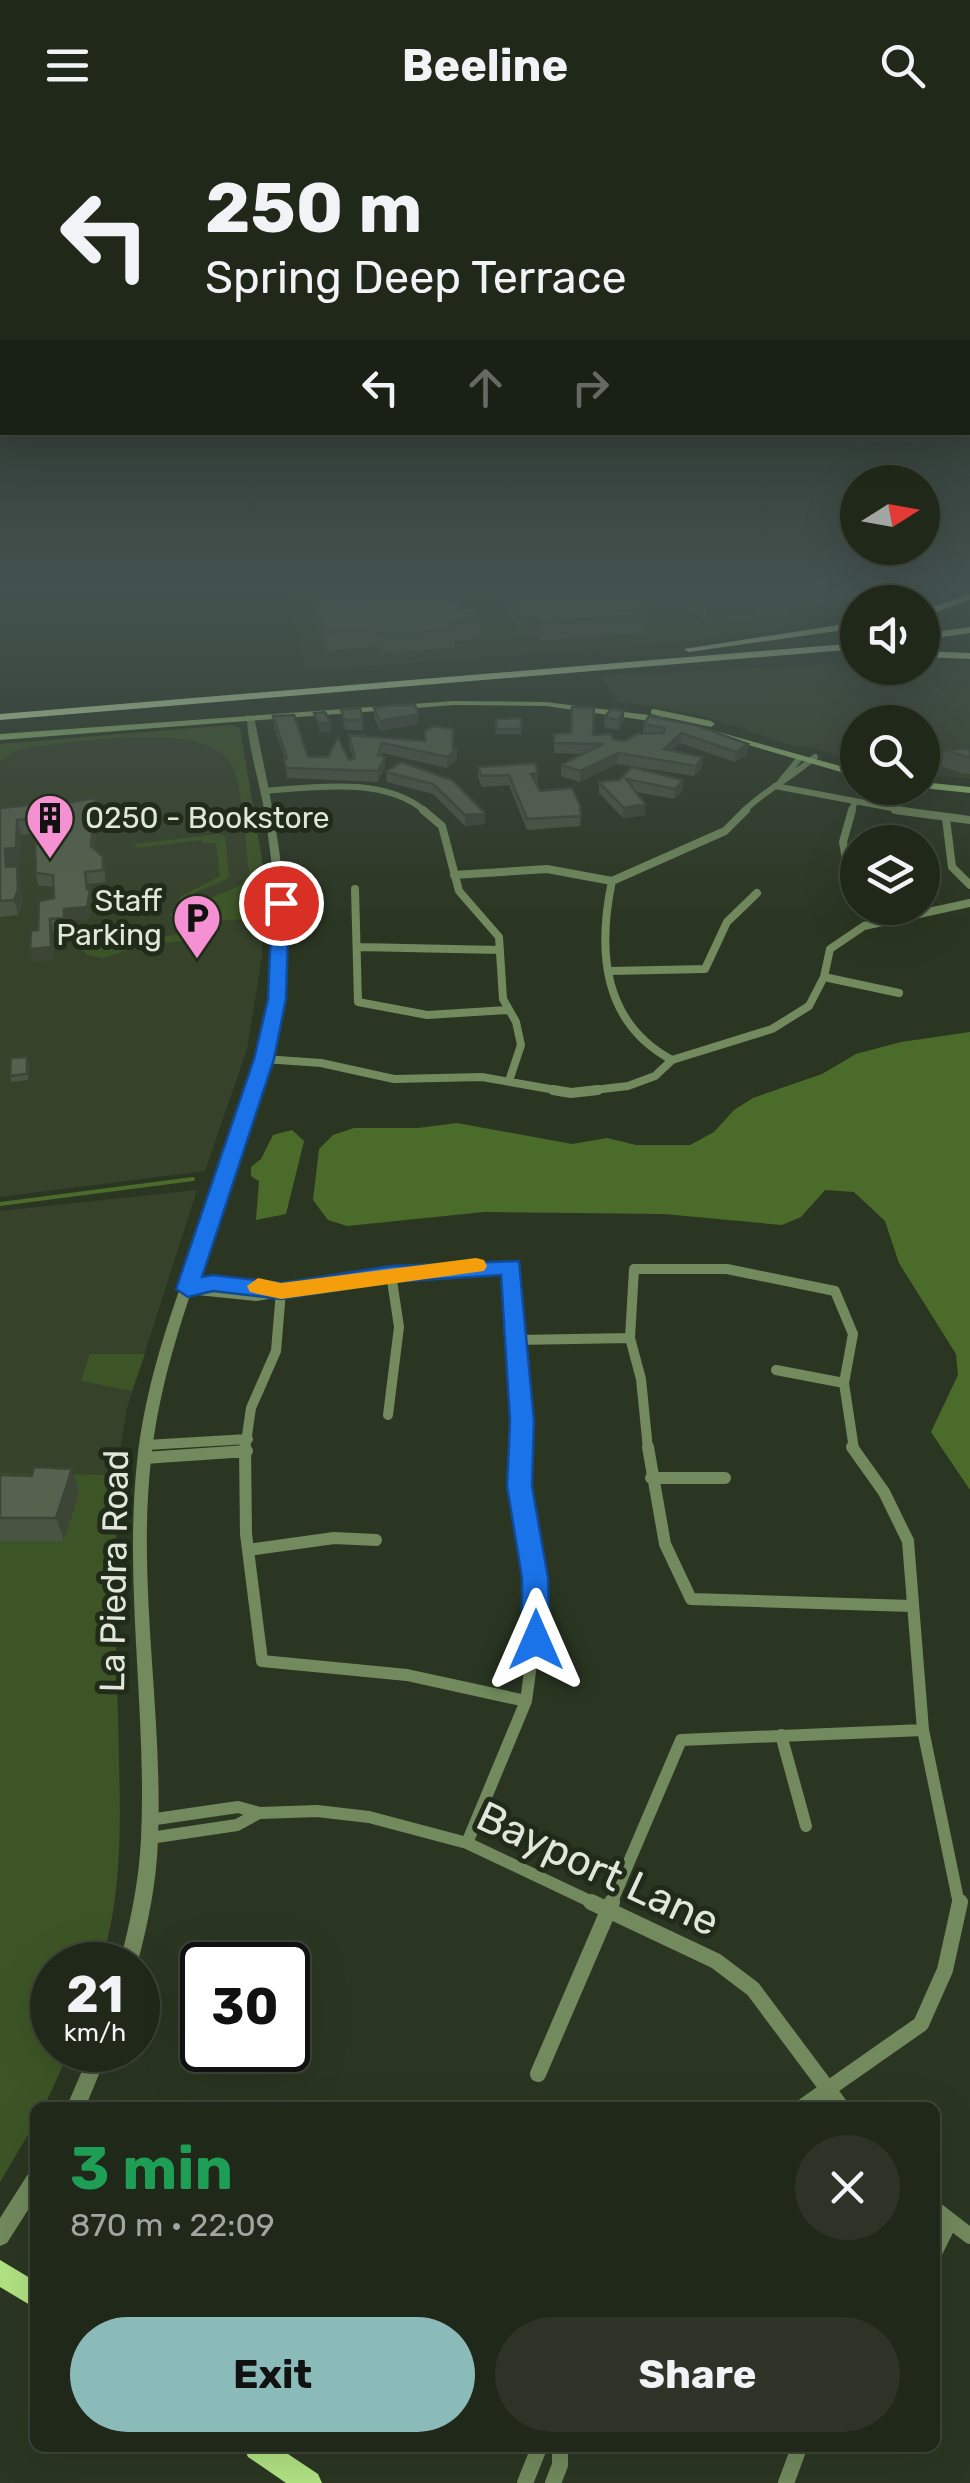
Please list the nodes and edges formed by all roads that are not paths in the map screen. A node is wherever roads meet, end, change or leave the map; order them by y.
1 (101, 701) edge
2 (185, 701) edge
3 (405, 701) edge
4 (572, 701) edge
5 (0, 708) edge
6 (0, 717) edge
7 (250, 717) junction
8 (0, 738) edge
9 (808, 760) junction
10 (840, 767) edge
11 (778, 784) junction
12 (940, 784) edge
13 (970, 787) edge
14 (265, 791) junction
15 (840, 800) edge
16 (860, 805) edge
17 (946, 819) junction
18 (970, 820) edge
19 (454, 874) junction
20 (612, 881) junction
21 (970, 885) edge
22 (355, 889) dead end
23 (757, 892) dead end
24 (970, 903) edge
25 (359, 947) junction
26 (500, 950) junction
27 (610, 971) junction
28 (824, 977) junction
29 (899, 993) dead end
30 (507, 1010) junction
31 (264, 1059) junction
32 (672, 1060) junction
33 (508, 1080) junction
34 (391, 1274) junction
35 (188, 1289) junction
36 (275, 1291) junction
37 (630, 1338) junction
38 (517, 1340) junction
39 (776, 1370) dead end
40 (844, 1383) junction
41 (388, 1414) dead end
42 (248, 1445) junction
43 (145, 1451) junction
44 (651, 1478) junction
45 (726, 1478) dead end
46 (376, 1540) dead end
47 (248, 1550) junction
48 (911, 1606) junction
49 (526, 1701) junction
50 (923, 1730) junction
51 (781, 1735) junction
52 (806, 1826) dead end
53 (150, 1829) junction
54 (467, 1843) junction
55 (609, 1911) junction
56 (134, 1942) edge
57 (91, 2072) edge
58 (538, 2074) dead end
59 (828, 2086) junction
60 (78, 2102) edge
61 (808, 2102) edge
62 (838, 2102) edge
63 (30, 2188) edge
64 (940, 2213) edge
65 (950, 2221) junction
66 (0, 2236) edge
67 (970, 2236) edge
68 (940, 2241) edge
69 (0, 2272) edge
70 (30, 2293) edge
71 (263, 2452) edge
72 (537, 2452) edge
73 (560, 2452) edge
74 (797, 2452) edge
75 (310, 2483) edge
76 (525, 2483) edge
77 (553, 2483) edge
78 (786, 2483) edge

1 - 5 highway
2 - 6 highway
3 - 7 main road
4 - 9 main road
7 - 8 main road
7 - 9 main road
7 - 14 street, La Piedra Road
9 - 10 main road
9 - 11 street
11 - 15 street
11 - 20 street
12 - 13 main road
14 - 19 street
14 - 31 street, La Piedra Road
16 - 17 street
17 - 18 street
17 - 21 street
19 - 20 street
19 - 26 street
20 - 27 street
22 - 25 street
23 - 27 street
24 - 28 street
25 - 26 street
25 - 30 street
26 - 30 street
27 - 32 street
28 - 29 street
28 - 32 street
30 - 33 street
31 - 33 street
31 - 35 street, La Piedra Road
32 - 33 street
34 - 36 street
34 - 38 street
34 - 41 street
35 - 36 street
35 - 43 street, La Piedra Road
36 - 42 street
37 - 38 street
37 - 40 street
37 - 44 street
38 - 49 street
39 - 40 street
40 - 48 street
42 - 43 street
42 - 47 street
43 - 53 street, La Piedra Road
44 - 45 street
44 - 48 street
46 - 47 street
47 - 49 street
48 - 50 street
49 - 54 street
50 - 51 street
50 - 59 street
51 - 52 street
51 - 55 street
53 - 54 street, Bayport Lane
53 - 56 street, La Piedra Road
54 - 55 street, Bayport Lane
55 - 58 street
55 - 59 street, Bayport Lane
57 - 60 street
59 - 61 street
59 - 62 street, Bayport Lane
63 - 66 street
64 - 65 street
65 - 67 street
65 - 68 street
69 - 70 main road
71 - 75 main road
72 - 76 street
73 - 77 street
74 - 78 street

